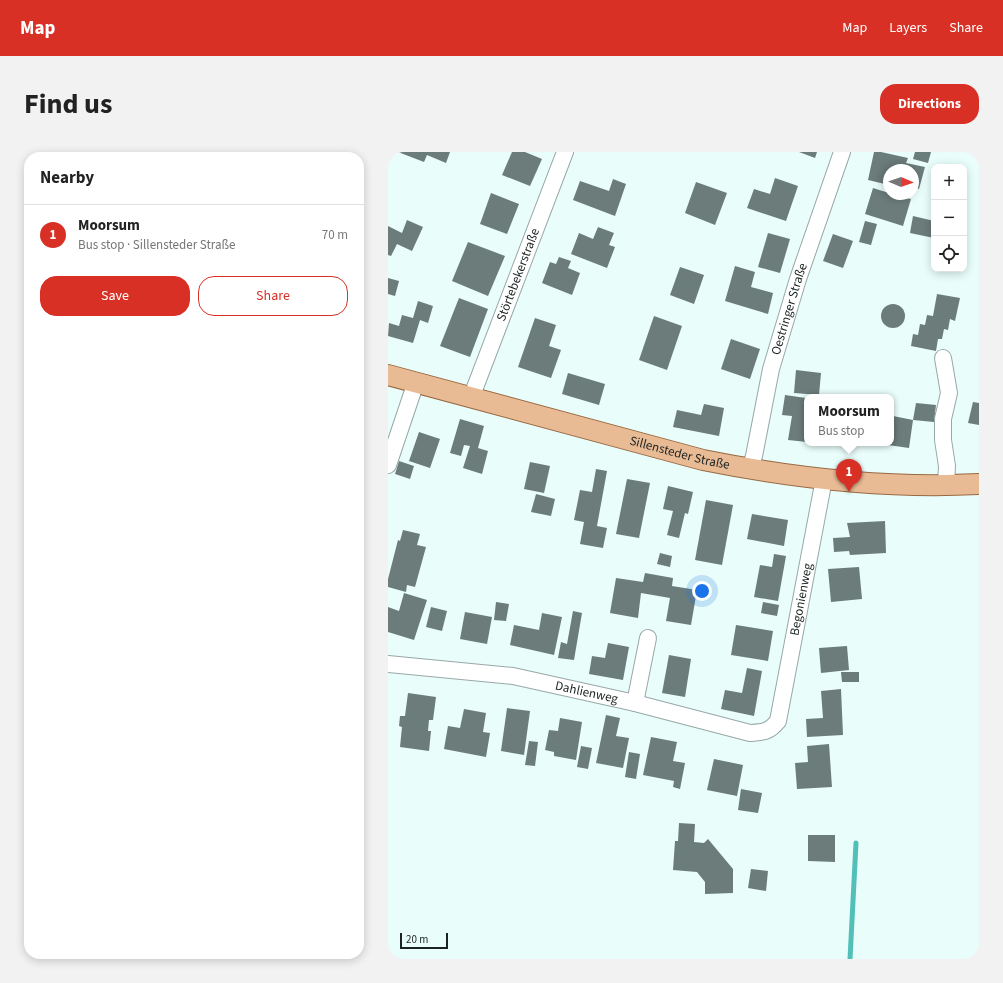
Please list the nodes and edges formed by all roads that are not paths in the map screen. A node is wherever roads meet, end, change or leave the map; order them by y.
1 (565, 152) edge
2 (842, 152) edge
3 (943, 358) dead end
4 (388, 375) edge
5 (416, 382) junction
6 (471, 398) junction
7 (388, 465) edge
8 (750, 469) junction
9 (824, 479) junction
10 (979, 484) edge
11 (946, 485) junction
12 (648, 638) dead end
13 (388, 664) edge
14 (635, 703) junction
15 (778, 720) joint

1 - 6 street, Störtebekerstraße
2 - 8 street, Oestringer Straße
3 - 11 street
4 - 5 main road, Sillensteder Straße
5 - 6 main road, Sillensteder Straße
5 - 7 street
6 - 8 main road, Sillensteder Straße
8 - 9 main road, Sillensteder Straße
9 - 11 main road, Sillensteder Straße
9 - 15 street, Begonienweg
10 - 11 main road, Sillensteder Straße
12 - 14 street
13 - 14 street, Dahlienweg
14 - 15 street, Dahlienweg

